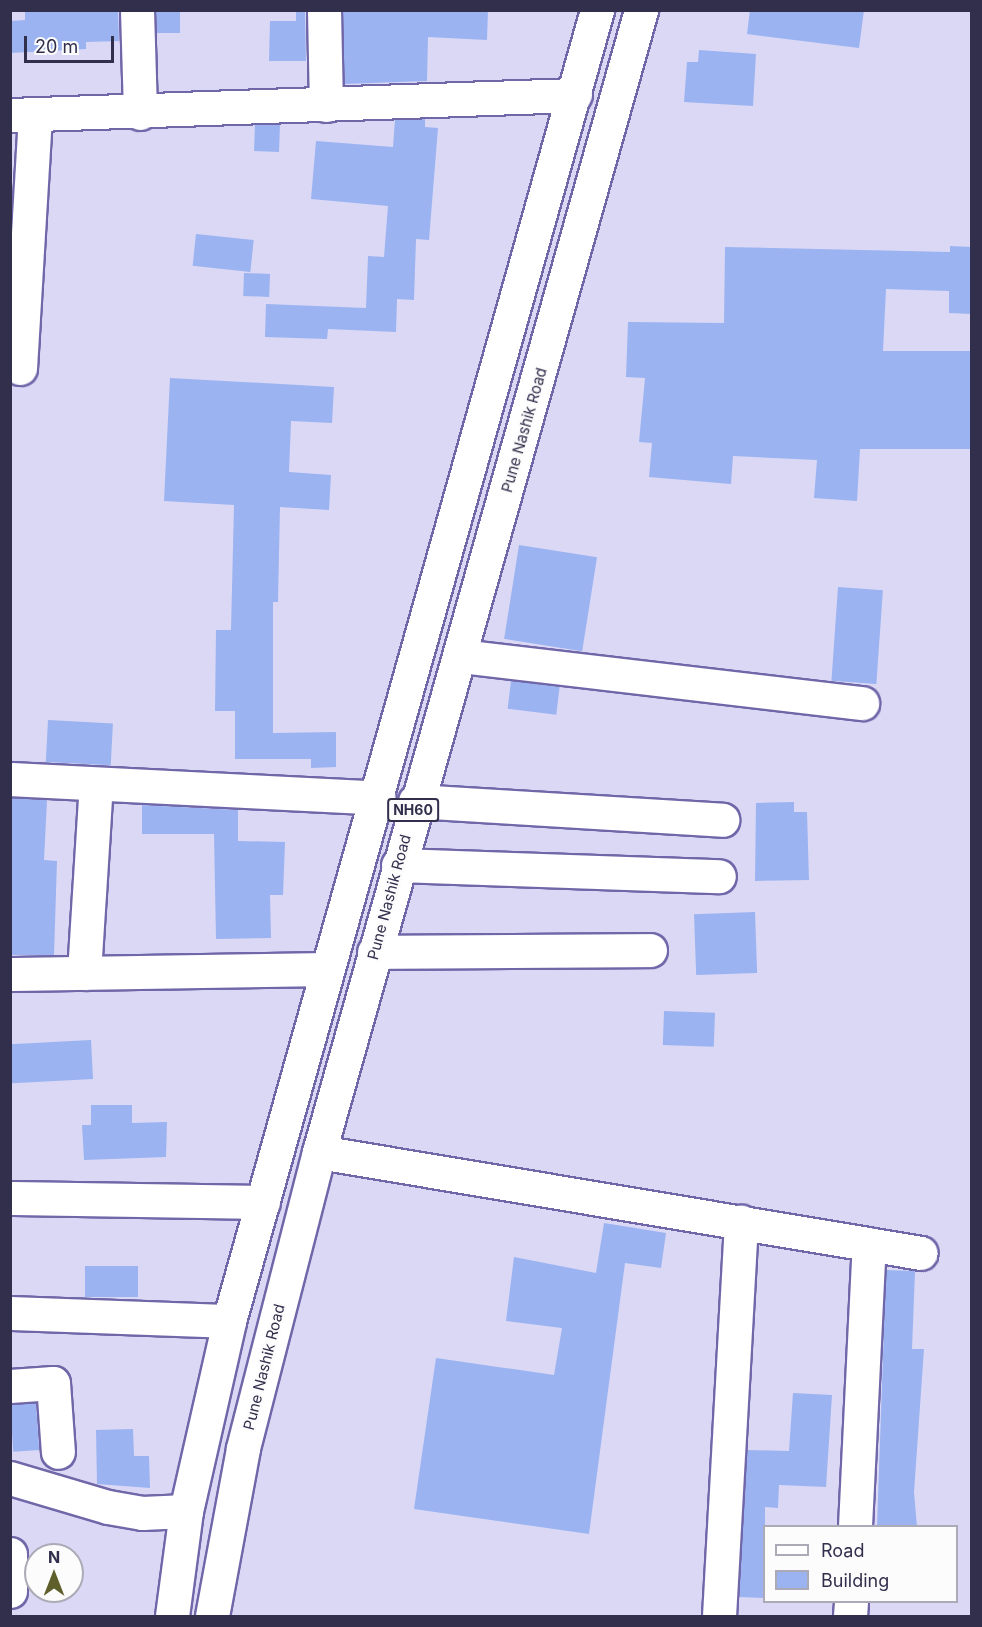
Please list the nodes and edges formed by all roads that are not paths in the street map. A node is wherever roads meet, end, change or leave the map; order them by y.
1 (137, 10) edge
2 (324, 10) edge
3 (597, 10) edge
4 (641, 10) edge
5 (575, 95) junction
6 (327, 105) junction
7 (141, 113) junction
8 (22, 115) edge
9 (20, 368) dead end
10 (461, 656) junction
11 (862, 703) dead end
12 (10, 779) edge
13 (96, 784) junction
14 (379, 798) junction
15 (416, 801) junction
16 (722, 820) dead end
17 (398, 865) junction
18 (719, 876) dead end
19 (650, 950) dead end
20 (374, 952) junction
21 (327, 969) junction
22 (84, 973) junction
23 (10, 974) edge
24 (319, 1152) junction
25 (10, 1198) edge
26 (263, 1202) junction
27 (741, 1222) junction
28 (869, 1244) junction
29 (921, 1253) dead end
30 (10, 1313) edge
31 (229, 1321) junction
32 (10, 1386) edge
33 (58, 1452) dead end
34 (10, 1478) edge
35 (186, 1511) junction
36 (855, 1525) edge
37 (10, 1554) edge
38 (10, 1591) edge
39 (172, 1617) edge
40 (212, 1617) edge
41 (719, 1617) edge

1 - 7 main road
2 - 6 main road
3 - 5 main road, NH60
4 - 10 main road, Pune Nashik Road / NH60
5 - 6 main road
5 - 14 main road, NH60
6 - 7 main road
7 - 8 main road
8 - 9 main road
10 - 11 main road
10 - 15 main road, Pune Nashik Road / NH60
12 - 13 main road
13 - 14 main road
13 - 22 main road
14 - 21 main road, NH60
15 - 16 main road
15 - 17 main road, Pune Nashik Road / NH60
17 - 18 main road
17 - 20 main road, Pune Nashik Road / NH60
19 - 20 main road
20 - 24 main road, Pune Nashik Road / NH60
21 - 22 main road
21 - 26 main road, NH60
22 - 23 main road
24 - 27 main road
24 - 40 main road, Pune Nashik Road / NH60
25 - 26 main road
26 - 31 main road, NH60
27 - 28 main road
27 - 41 main road
28 - 29 main road
28 - 36 main road
30 - 31 main road
31 - 35 main road, NH60
32 - 33 main road
34 - 35 main road
35 - 39 main road, NH60
37 - 38 main road

